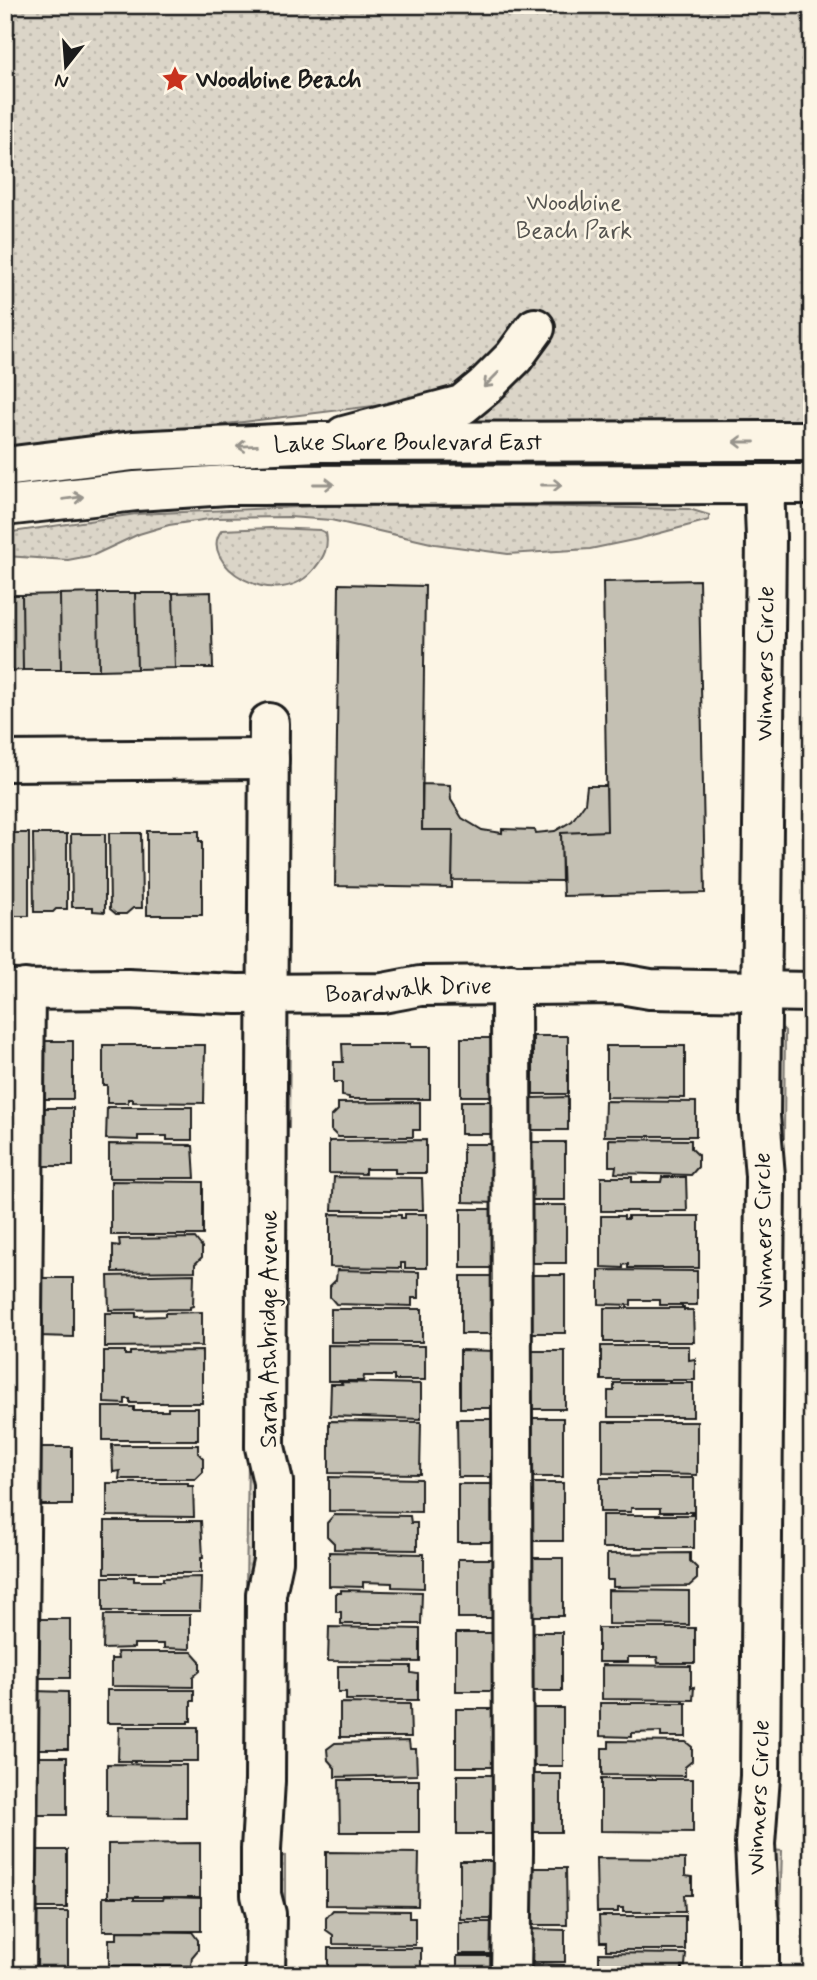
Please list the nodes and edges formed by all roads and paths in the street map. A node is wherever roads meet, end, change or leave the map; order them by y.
1 (534, 328) dead end
2 (812, 441) edge
3 (318, 442) junction
4 (5, 467) edge
5 (812, 484) edge
6 (764, 485) junction
7 (5, 506) edge
8 (5, 761) edge
9 (511, 984) junction
10 (15, 989) edge
11 (761, 991) junction
12 (812, 992) edge
13 (267, 993) junction
14 (16, 1975) edge
15 (265, 1975) edge
16 (511, 1975) edge
17 (759, 1975) edge

1 -> 3 main road
2 -> 3 main road, Lake Shore Boulevard East
3 -> 4 main road, Lake Shore Boulevard East
5 - 6 main road, Lake Shore Boulevard East
7 -> 6 main road, Lake Shore Boulevard East
6 - 11 main road, Winners Circle
8 - 13 main road, Sarah Ashbridge Avenue
9 - 11 main road, Boardwalk Drive
9 - 13 main road, Boardwalk Drive
9 - 16 main road
10 - 13 main road, Boardwalk Drive
10 - 14 main road
11 - 12 main road, Boardwalk Drive
11 - 17 main road, Winners Circle
13 - 15 main road, Sarah Ashbridge Avenue

